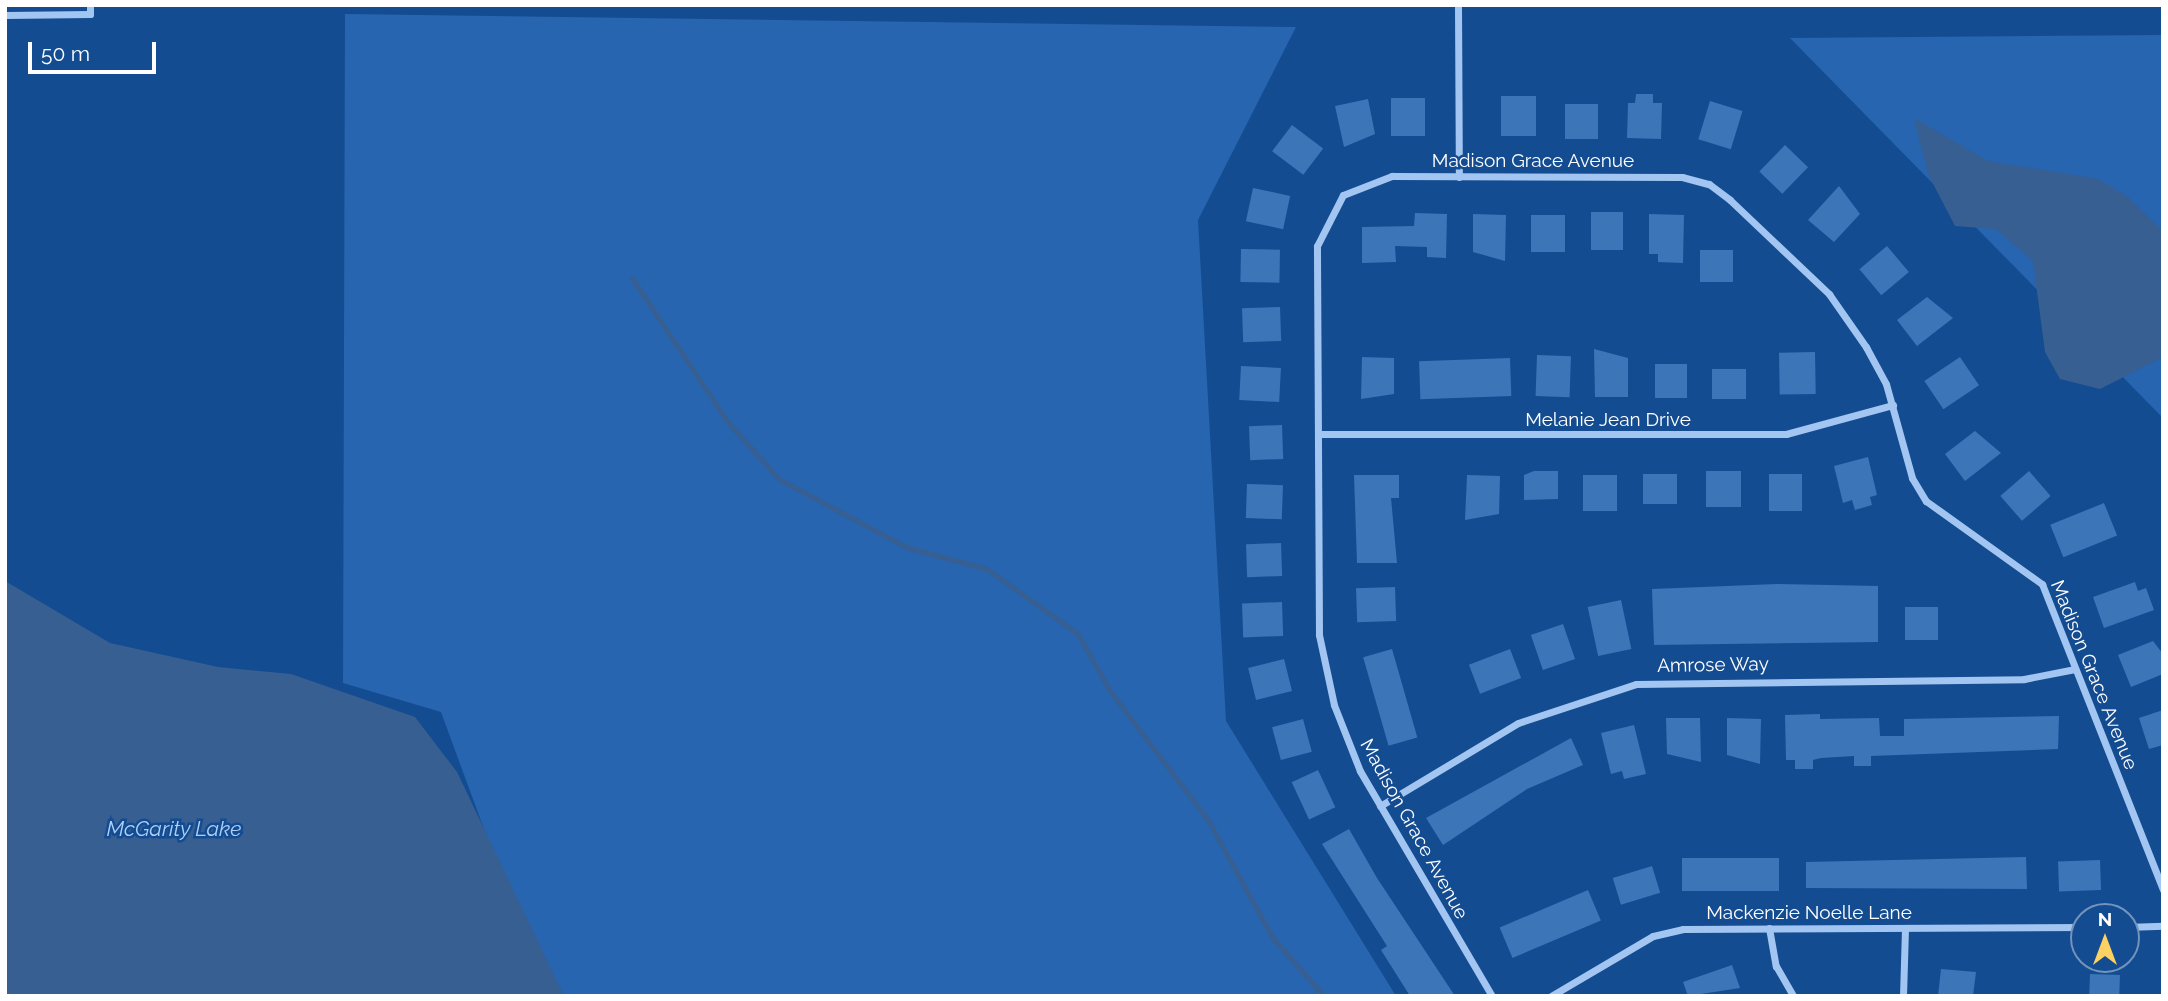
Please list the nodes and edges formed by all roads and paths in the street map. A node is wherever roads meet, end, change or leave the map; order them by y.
1 (90, 5) edge
2 (1458, 5) edge
3 (5, 15) edge
4 (1459, 177) junction
5 (1893, 405) junction
6 (1320, 434) junction
7 (2075, 669) junction
8 (1380, 806) junction
9 (2163, 890) edge
10 (2163, 926) edge
11 (2070, 927) edge
12 (2140, 927) edge
13 (1769, 928) junction
14 (1905, 928) junction
15 (1492, 996) edge
16 (1551, 996) edge
17 (1793, 996) edge
18 (1903, 996) edge

1 - 3 street
2 - 4 street
4 - 5 street, Madison Grace Avenue
4 - 6 street, Madison Grace Avenue
5 - 6 street, Melanie Jean Drive
5 - 7 street, Madison Grace Avenue
6 - 8 street, Madison Grace Avenue
7 - 8 street, Amrose Way
7 - 9 street, Madison Grace Avenue
8 - 15 street, Madison Grace Avenue
10 - 12 street
11 - 14 street, Mackenzie Noelle Lane
13 - 14 street, Mackenzie Noelle Lane
13 - 16 street, Mackenzie Noelle Lane
13 - 17 street
14 - 18 street

